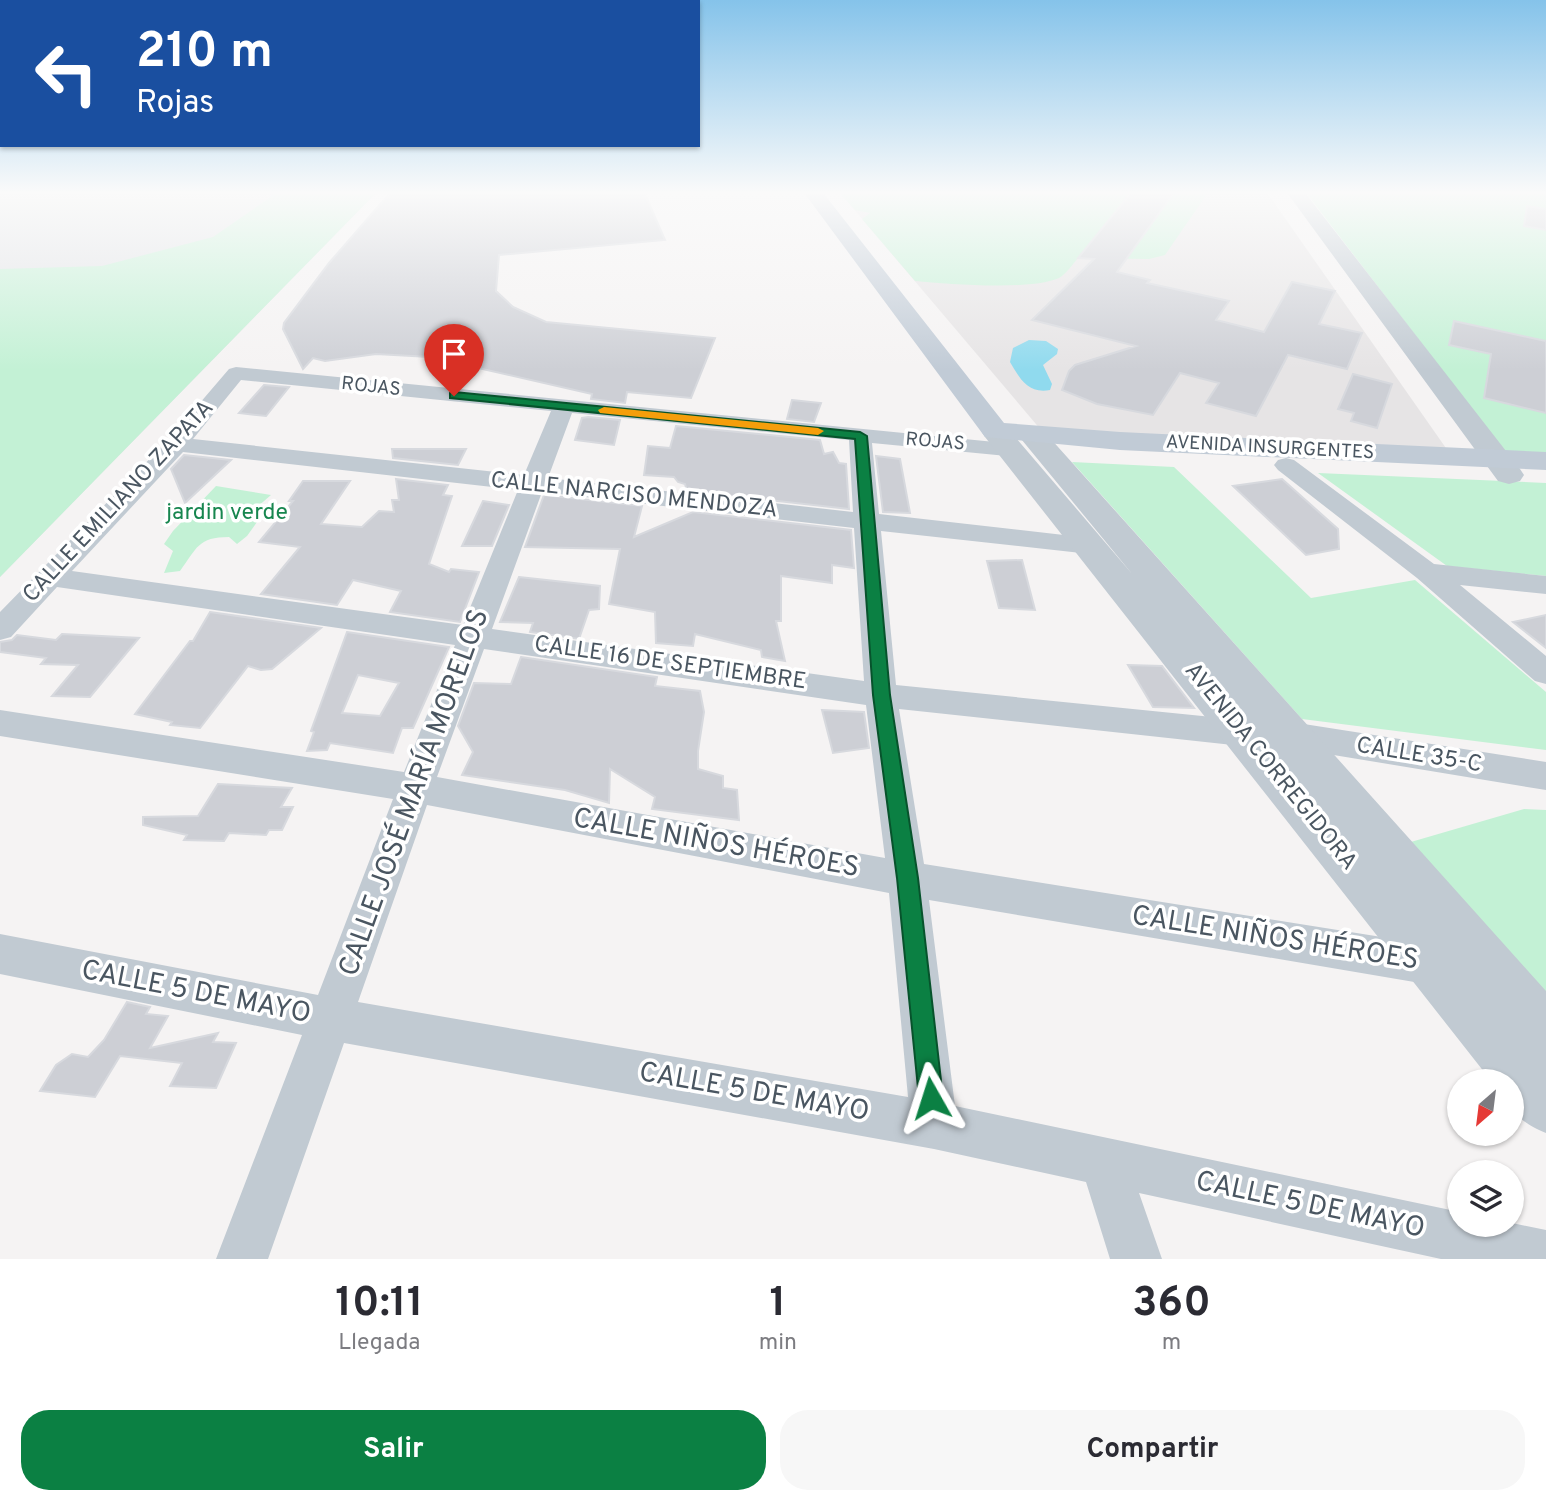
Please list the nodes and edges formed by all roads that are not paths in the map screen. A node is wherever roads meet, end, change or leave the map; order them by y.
1 (864, 253) edge
2 (882, 253) edge
3 (1322, 253) edge
4 (1338, 253) edge
5 (963, 352) dead end
6 (236, 373) joint
7 (563, 407) junction
8 (860, 436) junction
9 (1019, 436) junction
10 (177, 444) junction
11 (1546, 461) edge
12 (1286, 465) junction
13 (1488, 467) junction
14 (1546, 476) edge
15 (531, 485) junction
16 (866, 522) junction
17 (1090, 546) junction
18 (1427, 572) junction
19 (51, 577) junction
20 (1546, 585) edge
21 (0, 630) edge
22 (474, 635) junction
23 (1546, 673) edge
24 (881, 695) junction
25 (0, 723) edge
26 (1242, 733) junction
27 (1291, 735) junction
28 (1546, 776) edge
29 (415, 788) junction
30 (907, 878) junction
31 (0, 954) edge
32 (1432, 965) junction
33 (332, 1020) junction
34 (1546, 1032) edge
35 (1546, 1104) edge
36 (934, 1125) junction
37 (1104, 1162) junction
38 (1546, 1255) edge
39 (242, 1259) edge
40 (1136, 1259) edge

1 - 9 main road
2 - 5 main road
3 - 13 street
4 - 13 street
6 - 7 street, ROJAS
6 - 10 street, CALLE EMILIANO ZAPATA
7 - 8 street, ROJAS
7 - 15 street, CALLE JOSÉ MARÍA MORELOS
8 - 9 street, ROJAS
8 - 16 street
9 - 12 main road, AVENIDA INSURGENTES
9 - 13 main road, AVENIDA INSURGENTES
9 - 17 street, AVENIDA CORREGIDORA
9 - 27 street, AVENIDA CORREGIDORA
10 - 15 street, CALLE NARCISO MENDOZA
10 - 19 street, CALLE EMILIANO ZAPATA
11 - 13 main road, AVENIDA INSURGENTES
12 - 13 main road, AVENIDA INSURGENTES
12 - 18 street
13 - 14 main road, AVENIDA INSURGENTES
15 - 16 street, CALLE NARCISO MENDOZA
15 - 22 street, CALLE JOSÉ MARÍA MORELOS
16 - 17 street, CALLE NARCISO MENDOZA
16 - 24 street
17 - 26 street, AVENIDA CORREGIDORA
18 - 20 street
18 - 23 street
19 - 21 street, CALLE EMILIANO ZAPATA
19 - 22 street, CALLE 16 DE SEPTIEMBRE
22 - 24 street, CALLE 16 DE SEPTIEMBRE
22 - 29 street, CALLE JOSÉ MARÍA MORELOS
24 - 26 street, CALLE 16 DE SEPTIEMBRE
24 - 30 street
25 - 29 street, CALLE NIÑOS HÉROES
26 - 27 street, CALLE 16 DE SEPTIEMBRE
26 - 32 street, AVENIDA CORREGIDORA
27 - 28 street, CALLE 35-C
27 - 34 street, AVENIDA CORREGIDORA
29 - 30 street, CALLE NIÑOS HÉROES
29 - 33 street, CALLE JOSÉ MARÍA MORELOS
30 - 32 street, CALLE NIÑOS HÉROES
30 - 36 street
31 - 33 street, CALLE 5 DE MAYO
32 - 35 street, AVENIDA CORREGIDORA
33 - 36 street, CALLE 5 DE MAYO
33 - 39 street, CALLE JOSÉ MARÍA MORELOS
36 - 37 street, CALLE 5 DE MAYO
37 - 38 street, CALLE 5 DE MAYO
37 - 40 street

